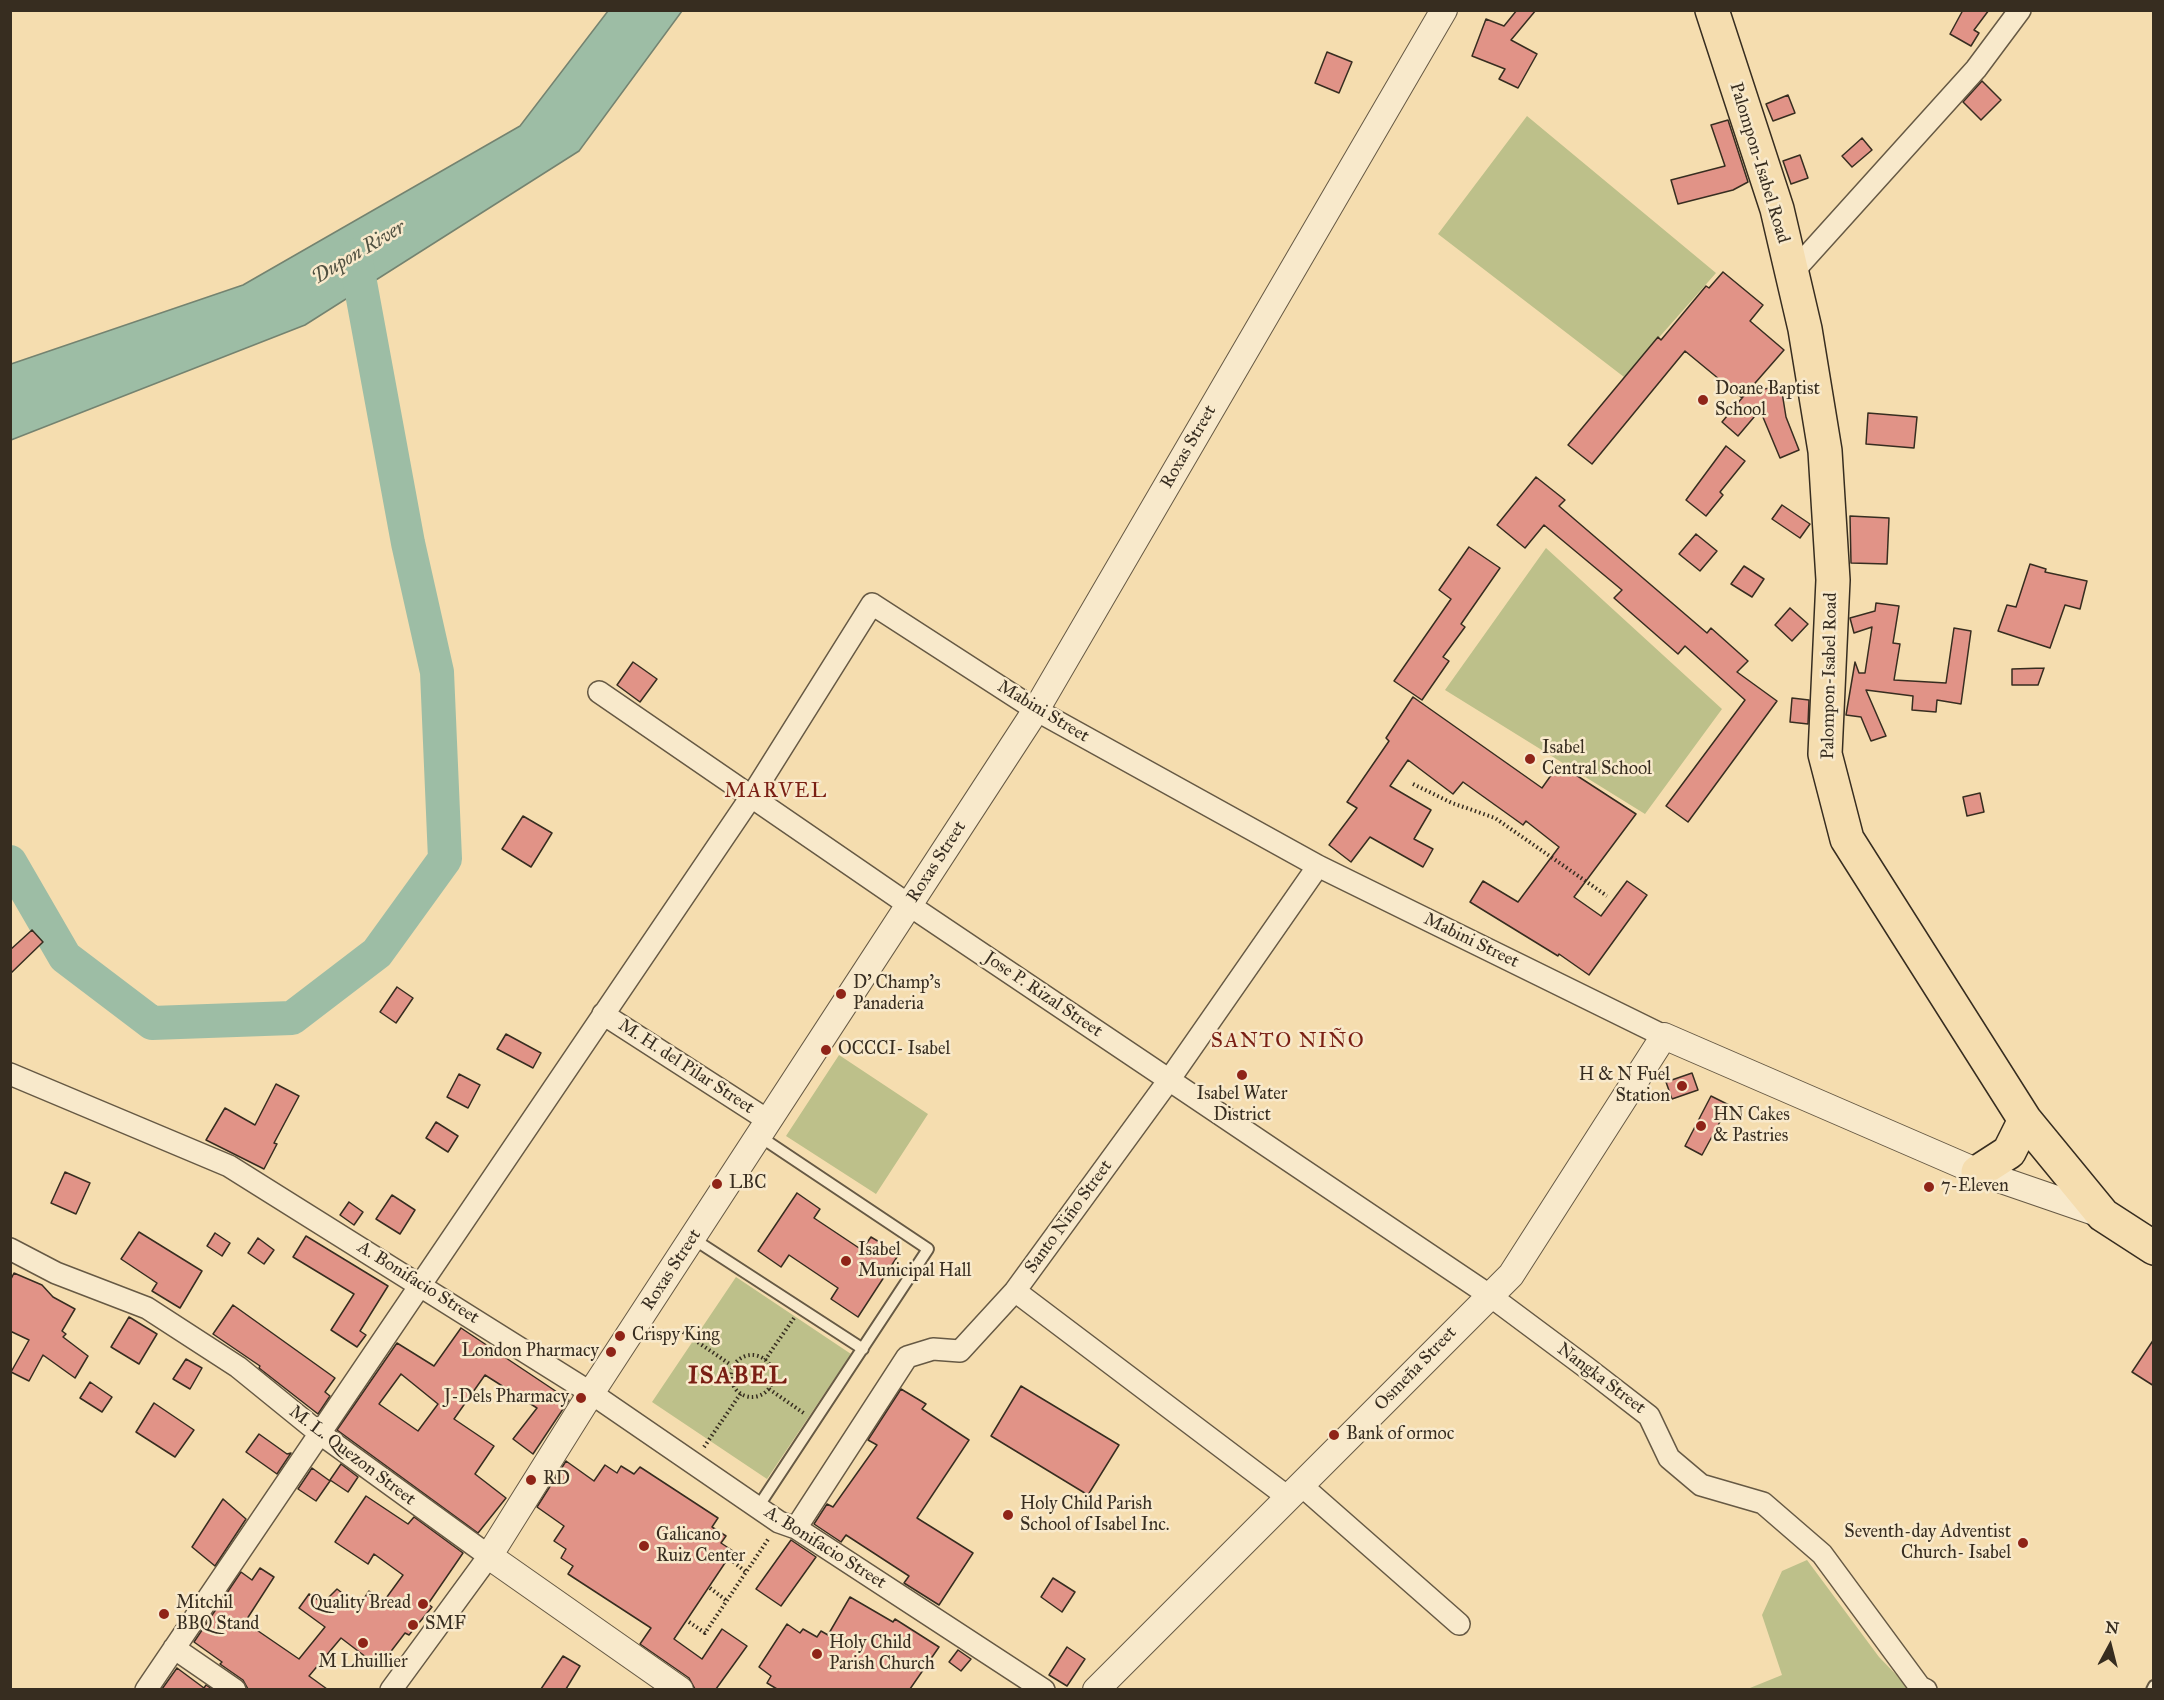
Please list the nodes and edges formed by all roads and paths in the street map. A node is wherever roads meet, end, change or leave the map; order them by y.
1 (1444, 10) edge
2 (1712, 10) edge
3 (2019, 10) edge
4 (1791, 274) junction
5 (599, 692) dead end
6 (1036, 710) junction
7 (1413, 784) dead end
8 (751, 797) junction
9 (1318, 866) junction
10 (1607, 896) dead end
11 (909, 905) junction
12 (603, 1014) junction
13 (1664, 1036) junction
14 (10, 1074) edge
15 (1169, 1080) junction
16 (2025, 1120) junction
17 (764, 1128) junction
18 (1978, 1172) junction
19 (2103, 1215) junction
20 (692, 1238) junction
21 (2154, 1248) edge
22 (10, 1249) edge
23 (420, 1284) junction
24 (1015, 1292) junction
25 (1489, 1295) junction
26 (801, 1308) junction
27 (683, 1332) dead end
28 (863, 1349) junction
29 (765, 1360) junction
30 (734, 1367) junction
31 (769, 1389) junction
32 (591, 1393) junction
33 (741, 1393) junction
34 (816, 1422) junction
35 (318, 1432) junction
36 (693, 1462) junction
37 (1296, 1492) junction
38 (758, 1507) junction
39 (787, 1525) junction
40 (489, 1556) junction
41 (730, 1559) dead end
42 (746, 1572) junction
43 (710, 1588) dead end
44 (727, 1600) junction
45 (689, 1622) dead end
46 (1459, 1624) dead end
47 (174, 1648) junction
48 (146, 1689) edge
49 (235, 1689) edge
50 (391, 1689) edge
51 (680, 1689) edge
52 (1044, 1689) edge
53 (1096, 1689) edge
54 (1926, 1689) edge

1 - 6 street, Roxas Street
2 - 4 highway, Palompon-Isabel Road
3 - 4 street
4 - 16 highway, Palompon-Isabel Road
5 - 8 street, Jose P. Rizal Street
6 - 8 street, Mabini Street
6 - 9 street, Mabini Street
6 - 11 street, Roxas Street
7 - 10 path
8 - 11 street, Jose P. Rizal Street
8 - 12 street
9 - 13 street, Mabini Street
9 - 15 street, Santo Niño Street
11 - 15 street, Jose P. Rizal Street
11 - 17 street, Roxas Street
12 - 17 street, M. H. del Pilar Street
12 - 23 street
13 - 18 street, Mabini Street
13 - 25 street, Osmeña Street
14 - 23 street, A. Bonifacio Street
15 - 24 street, Santo Niño Street
15 - 25 street, Jose P. Rizal Street
16 - 18 highway
16 - 19 highway, Palompon-Isabel Road
17 - 20 street, Roxas Street
17 - 28 lane
18 - 19 street, Mabini Street
19 - 21 highway, Palompon-Isabel Road
20 - 26 lane
20 - 32 street, Roxas Street
22 - 35 street, M. L. Quezon Street
23 - 32 street, A. Bonifacio Street
23 - 35 street
24 - 37 street
24 - 39 street, Santo Niño Street
25 - 37 street, Osmeña Street
25 - 54 street, Nangka Street
26 - 28 lane
26 - 29 path
27 - 30 path
28 - 34 lane
29 - 30 path
29 - 31 path
30 - 33 path
31 - 33 path
31 - 34 path
32 - 36 street, A. Bonifacio Street
32 - 40 street, Roxas Street
33 - 36 path
34 - 38 lane
35 - 40 street, M. L. Quezon Street
35 - 47 street
36 - 38 street, A. Bonifacio Street
37 - 46 street
37 - 53 street, Osmeña Street
38 - 39 street, A. Bonifacio Street
39 - 42 path
39 - 52 street, A. Bonifacio Street
40 - 50 street, Roxas Street
40 - 51 street, M. L. Quezon Street
41 - 42 path
42 - 44 path
43 - 44 path
44 - 45 path
47 - 48 street
47 - 49 street

